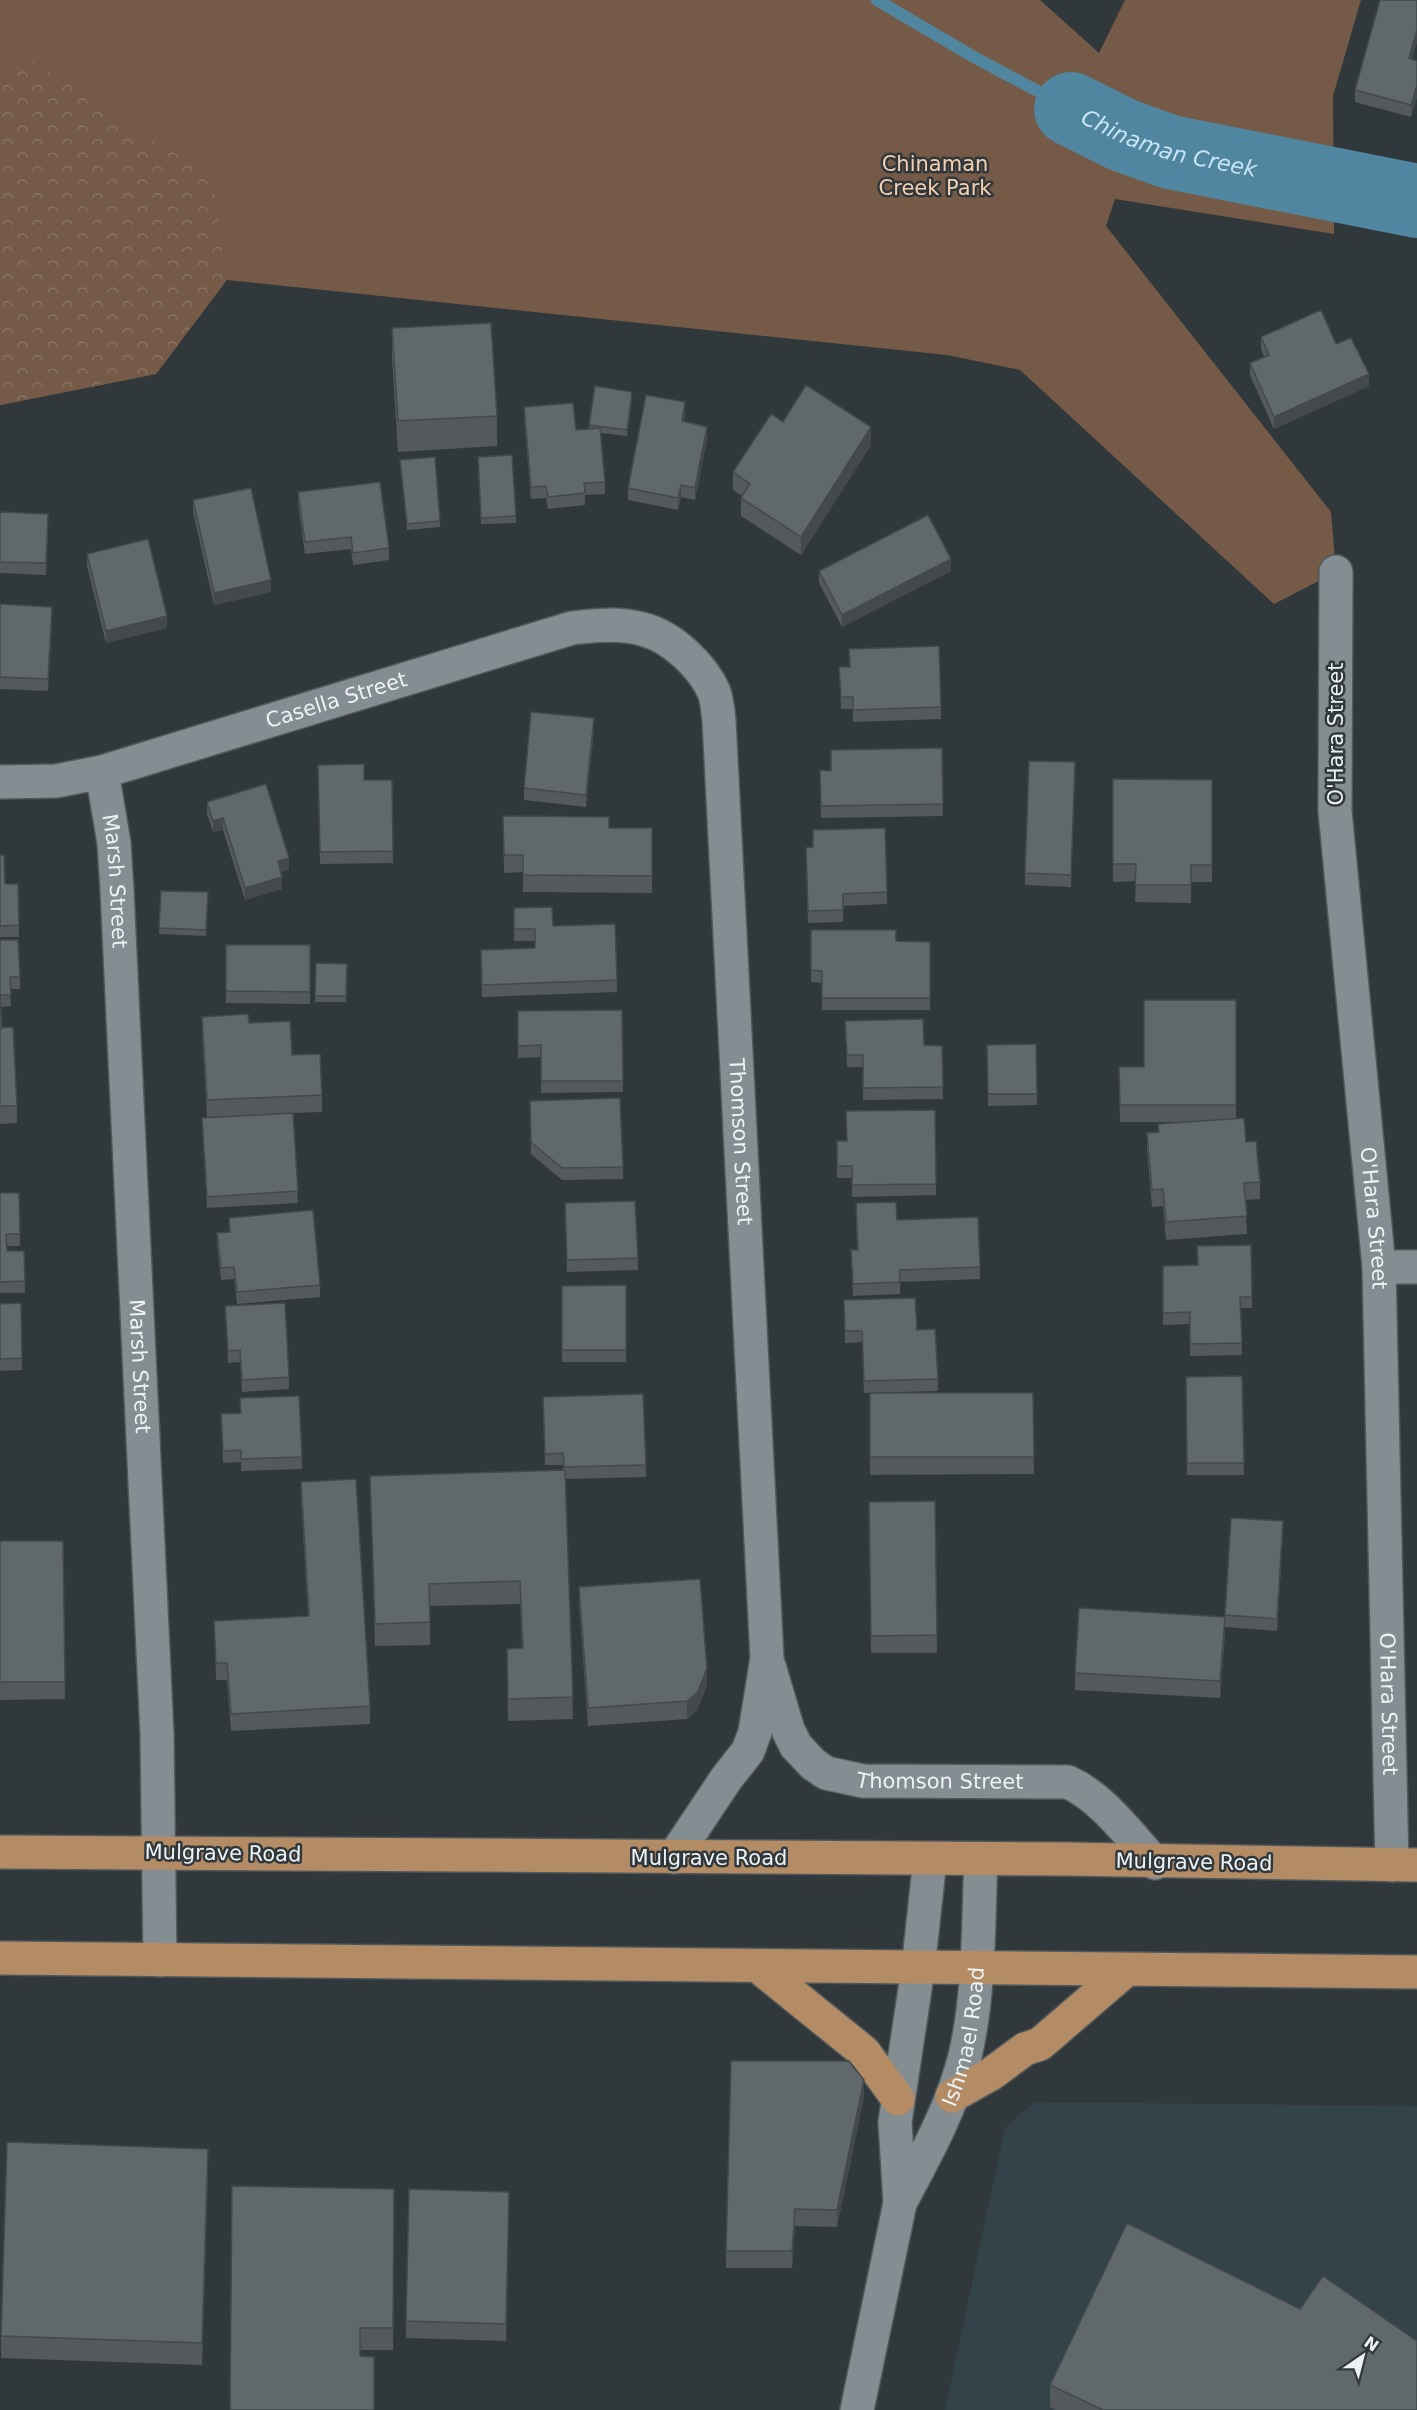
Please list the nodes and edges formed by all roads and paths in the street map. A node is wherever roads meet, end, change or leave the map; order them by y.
1 (1336, 572) dead end
2 (670, 642) joint
3 (102, 772) junction
4 (0, 782) edge
5 (1379, 1267) junction
6 (1417, 1267) edge
7 (767, 1658) junction
8 (0, 1852) edge
9 (160, 1853) junction
10 (674, 1857) junction
11 (930, 1859) junction
12 (981, 1859) junction
13 (1155, 1863) junction
14 (1404, 1865) edge
15 (0, 1959) edge
16 (160, 1960) junction
17 (759, 1966) junction
18 (918, 1969) junction
19 (976, 1970) junction
20 (1126, 1970) junction
21 (1417, 1972) edge
22 (952, 2096) junction
23 (898, 2099) junction
24 (900, 2203) junction
25 (858, 2410) edge

1 - 5 street, O'Hara Street
2 - 3 street, Casella Street
2 - 7 street, Thomson Street
3 - 4 street, Casella Street
3 - 9 street, Marsh Street
5 - 6 street
5 - 14 street, O'Hara Street
7 - 10 street, Thomson Street
7 - 13 street, Thomson Street
8 - 9 main road, Mulgrave Road
9 - 10 main road, Mulgrave Road
9 - 16 street, Marsh Street
10 - 11 main road, Mulgrave Road
11 - 12 main road, Mulgrave Road
11 - 18 street, Ishmael Road
12 - 13 main road, Mulgrave Road
12 - 19 street, Ishmael Road
13 - 14 main road, Mulgrave Road
15 - 16 main road
16 - 17 main road
17 - 18 main road
17 - 23 main road
18 - 19 main road
18 - 23 street, Ishmael Road
19 - 20 main road
19 - 22 street, Ishmael Road
20 - 21 main road
20 - 22 main road
22 - 24 street, Ishmael Road
23 - 24 street, Ishmael Road
24 - 25 street, Ishmael Road

